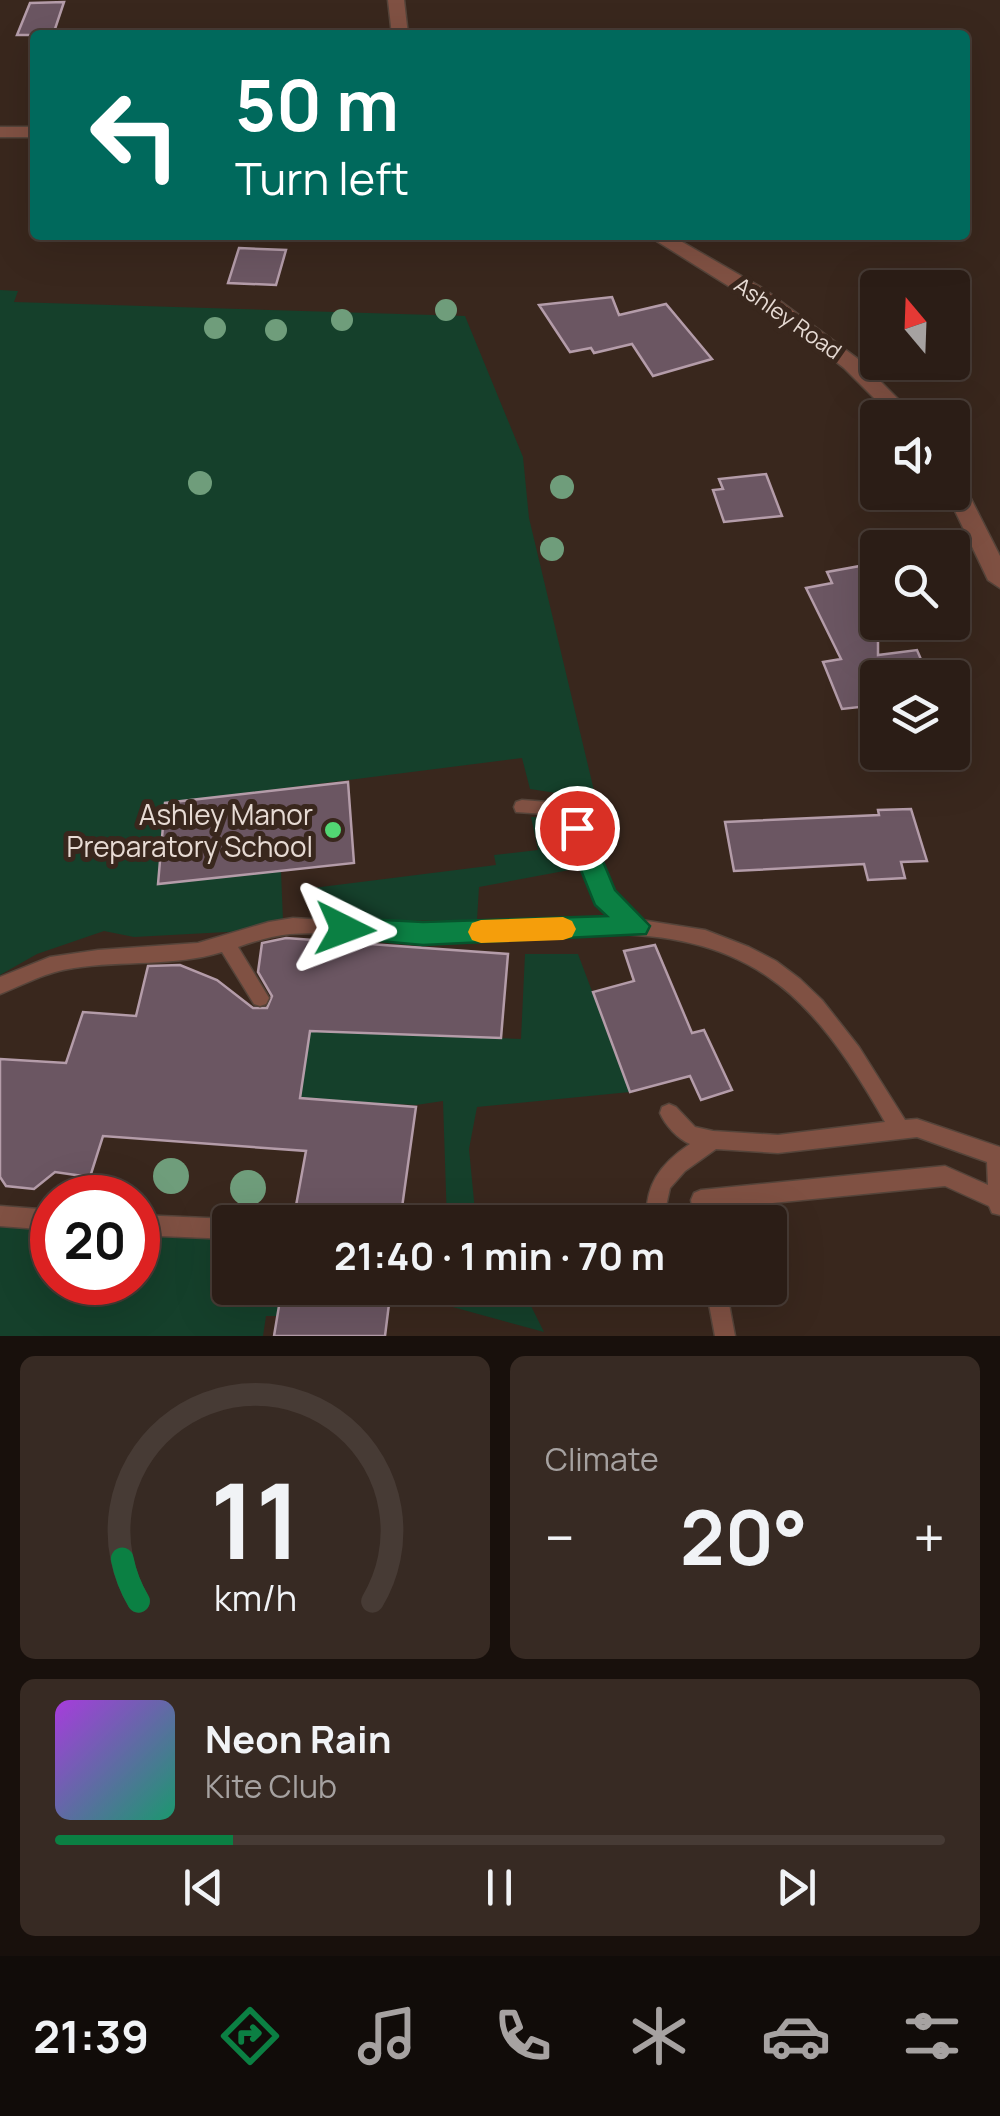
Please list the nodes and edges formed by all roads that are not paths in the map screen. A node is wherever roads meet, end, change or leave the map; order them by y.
1 (396, 0) edge
2 (399, 30) edge
3 (0, 132) edge
4 (30, 132) edge
5 (664, 240) edge
6 (889, 400) edge
7 (965, 510) edge
8 (1000, 580) edge
9 (522, 806) dead end
10 (636, 926) junction
11 (226, 943) junction
12 (0, 986) edge
13 (260, 998) dead end
14 (669, 1113) dead end
15 (900, 1130) junction
16 (713, 1140) junction
17 (998, 1156) edge
18 (999, 1204) edge
19 (655, 1205) edge
20 (702, 1205) edge
21 (0, 1216) edge
22 (30, 1218) edge
23 (160, 1226) edge
24 (212, 1229) edge
25 (719, 1305) edge
26 (724, 1336) edge

1 - 2 street
3 - 4 street
5 - 6 street, Ashley Road
7 - 8 street
9 - 10 lane
10 - 11 lane
10 - 15 lane
11 - 12 lane
11 - 13 lane
14 - 16 lane
15 - 16 lane
15 - 17 lane
16 - 19 lane
17 - 18 lane
18 - 20 lane
21 - 22 lane
23 - 24 lane
25 - 26 lane

